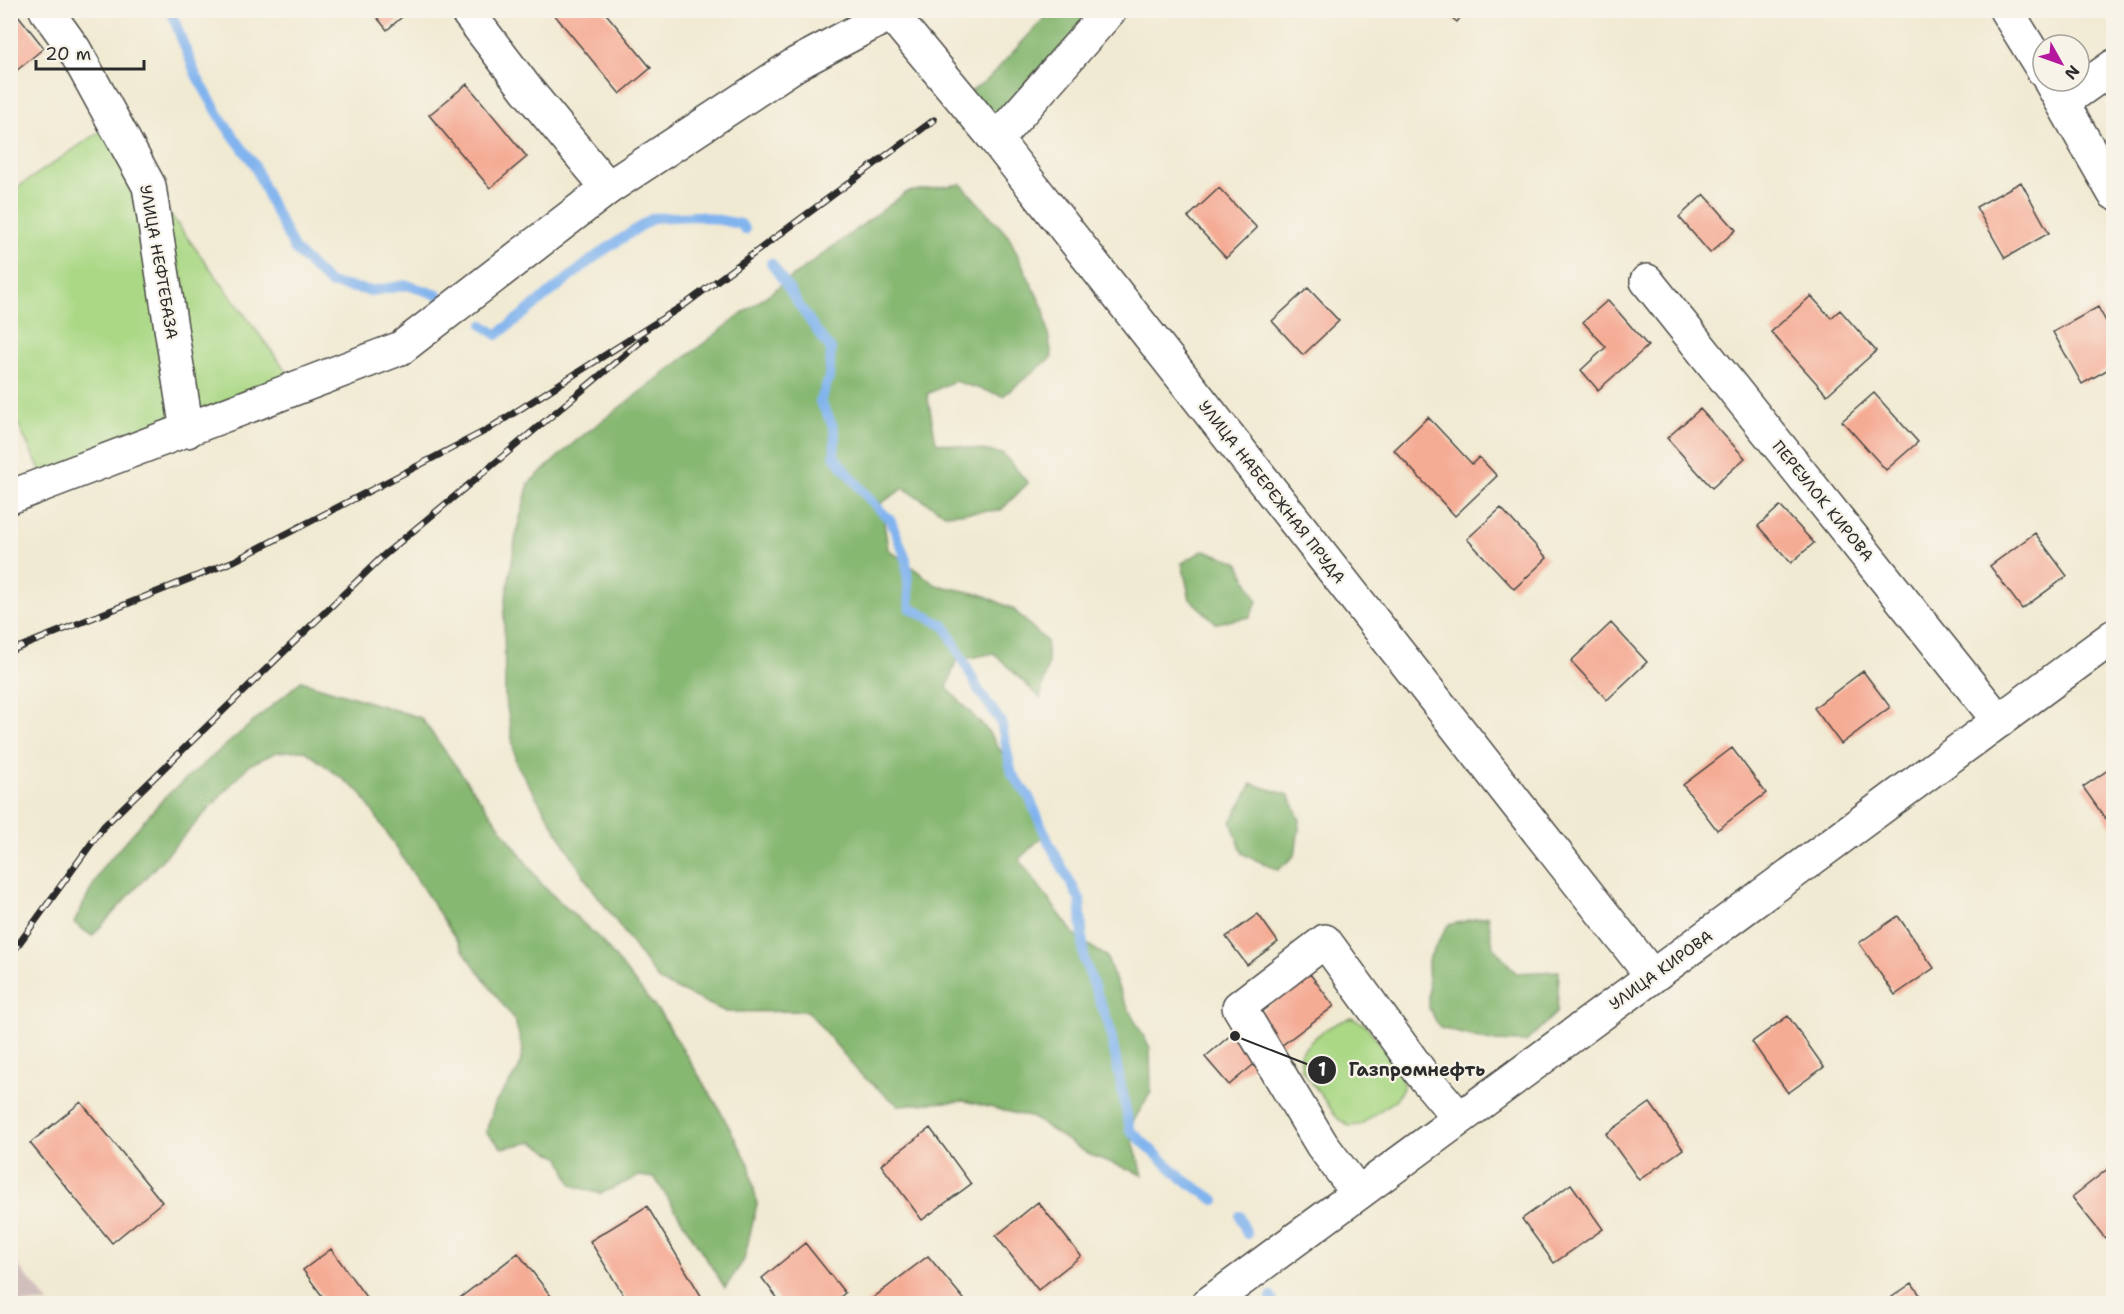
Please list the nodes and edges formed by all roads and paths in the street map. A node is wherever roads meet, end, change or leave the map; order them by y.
1 (46, 10) edge
2 (466, 10) edge
3 (1110, 10) edge
4 (2006, 10) edge
5 (889, 12) edge
6 (2031, 51) edge
7 (2114, 66) edge
8 (2091, 76) edge
9 (2057, 93) edge
10 (996, 140) junction
11 (608, 188) junction
12 (2114, 193) edge
13 (1647, 281) dead end
14 (187, 431) junction
15 (10, 497) edge
16 (2114, 636) edge
17 (1999, 721) junction
18 (1652, 976) junction
19 (1459, 1118) junction
20 (1358, 1193) junction
21 (1208, 1304) edge

1 - 14 street, УЛИЦА НЕФТЕБАЗА
2 - 11 street
3 - 10 street
4 - 6 street
5 - 10 street, УЛИЦА НАБЕРЕЖНАЯ ПРУДА
5 - 11 street
7 - 8 street
9 - 12 street
10 - 18 street, УЛИЦА НАБЕРЕЖНАЯ ПРУДА
11 - 14 street
13 - 17 street, ПЕРЕУЛОК КИРОВА
14 - 15 street
16 - 17 street, УЛИЦА КИРОВА
17 - 18 street, УЛИЦА КИРОВА
18 - 19 street, УЛИЦА КИРОВА
19 - 20 street, УЛИЦА КИРОВА
19 - 20 street
20 - 21 street, УЛИЦА КИРОВА

